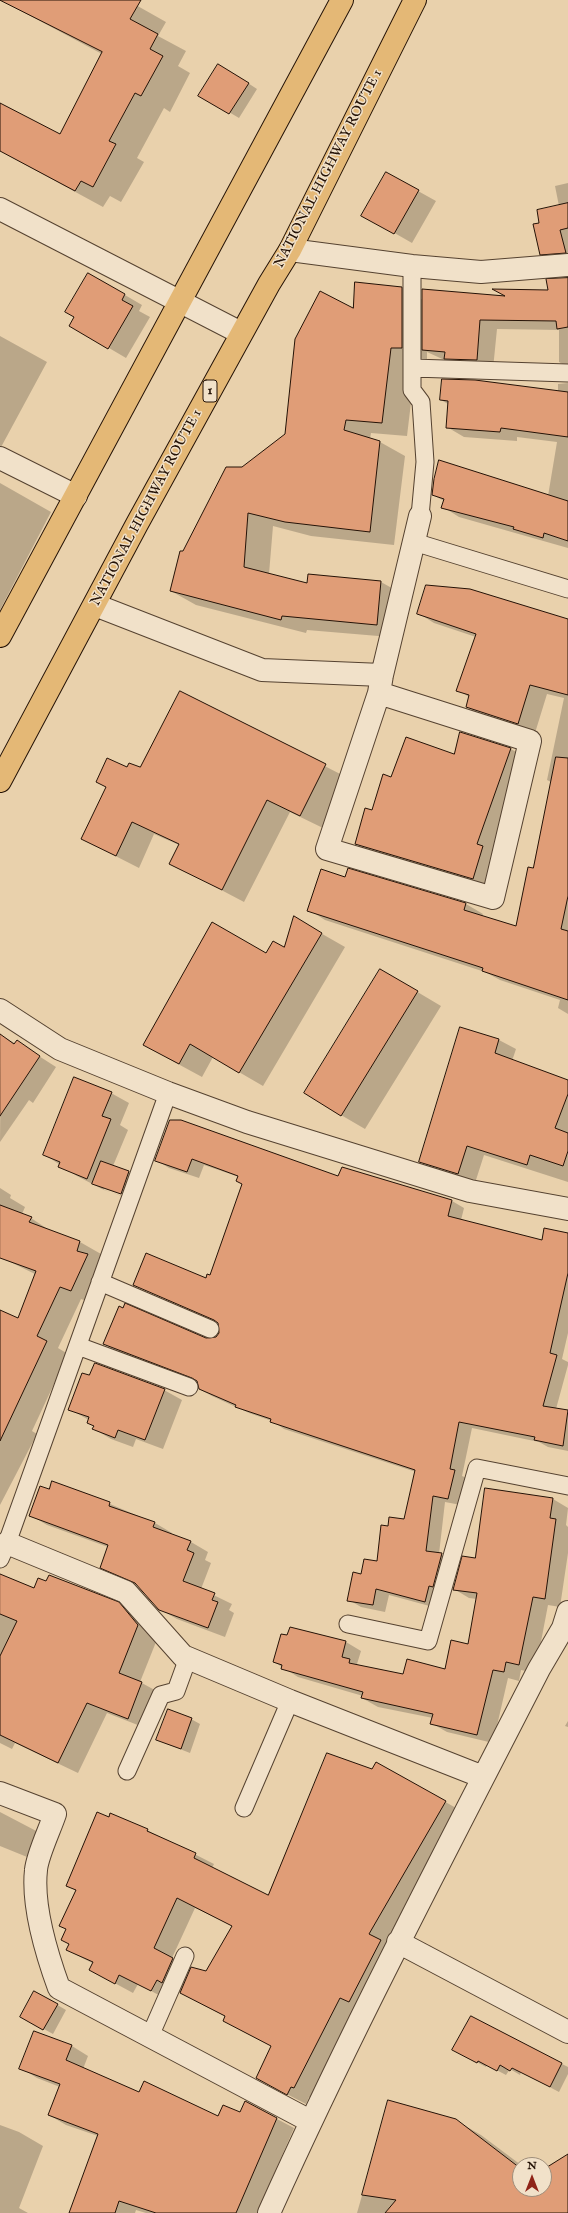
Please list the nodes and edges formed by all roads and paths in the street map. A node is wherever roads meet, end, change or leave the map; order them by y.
1 (342, 0) edge
2 (415, 0) edge
3 (0, 209) edge
4 (290, 250) junction
5 (568, 265) edge
6 (412, 266) junction
7 (180, 300) junction
8 (241, 333) junction
9 (413, 368) junction
10 (568, 373) edge
11 (0, 458) edge
12 (76, 496) junction
13 (420, 516) joint
14 (414, 542) junction
15 (568, 589) edge
16 (95, 604) junction
17 (0, 636) edge
18 (381, 684) junction
19 (0, 781) edge
20 (0, 1010) edge
21 (168, 1093) junction
22 (568, 1209) edge
23 (100, 1282) junction
24 (210, 1329) dead end
25 (78, 1346) junction
26 (189, 1387) dead end
27 (568, 1486) edge
28 (4, 1551) edge
29 (568, 1612) edge
30 (348, 1624) dead end
31 (188, 1658) junction
32 (290, 1700) junction
33 (127, 1771) dead end
34 (483, 1777) junction
35 (0, 1793) edge
36 (244, 1808) dead end
37 (398, 1942) junction
38 (185, 1956) dead end
39 (568, 2032) edge
40 (150, 2036) junction
41 (310, 2121) junction
42 (268, 2213) edge

1 - 7 highway
2 - 4 highway, NATIONAL HIGHWAY ROUTE 1 / 1
3 - 7 street
4 - 6 street
4 - 8 highway, NATIONAL HIGHWAY ROUTE 1 / 1
5 - 6 street
6 - 9 lane
7 - 8 street
7 - 12 highway
8 - 16 highway, NATIONAL HIGHWAY ROUTE 1 / 1
9 - 10 lane
9 - 13 lane
11 - 12 street
12 - 17 highway
13 - 14 street
14 - 15 lane
14 - 18 street
16 - 18 street
16 - 19 highway, NATIONAL HIGHWAY ROUTE 1 / 1
18 - 18 street
20 - 21 street
21 - 22 street
21 - 23 lane
23 - 24 lane
23 - 25 lane
25 - 26 lane
25 - 28 lane
27 - 30 lane
28 - 31 street
29 - 34 street
31 - 32 street
31 - 33 lane
32 - 34 street
32 - 36 lane
34 - 37 street
35 - 40 street
37 - 39 street
37 - 41 street
38 - 40 lane
40 - 41 street
41 - 42 street

